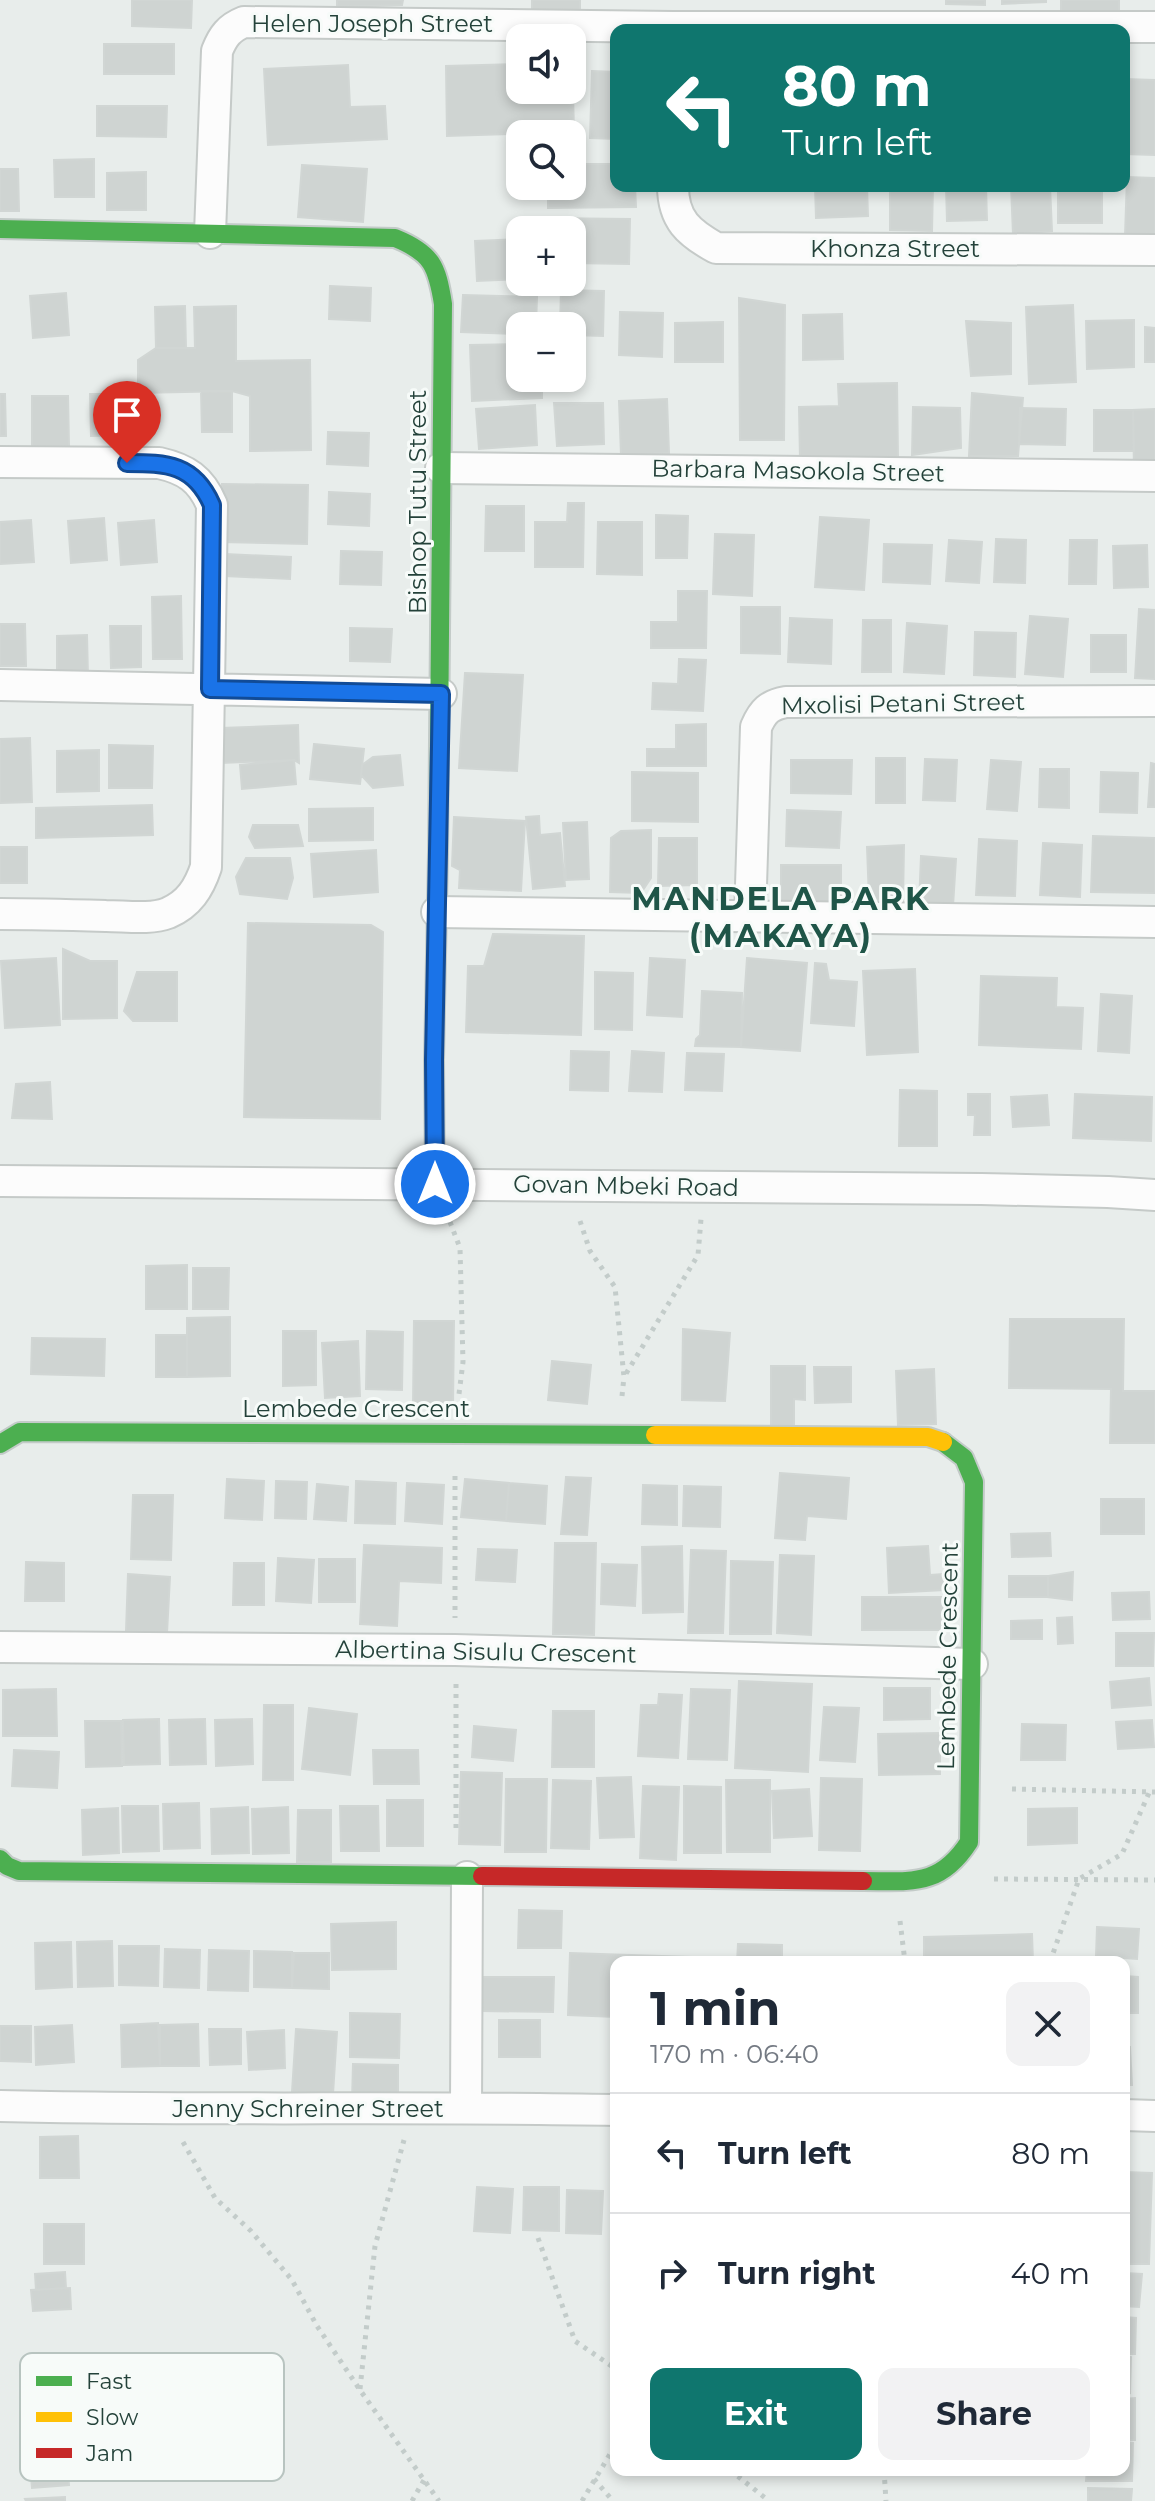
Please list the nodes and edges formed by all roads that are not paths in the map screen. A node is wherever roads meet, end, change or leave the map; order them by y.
1 (458, 12) edge
2 (673, 19) edge
3 (974, 24) edge
4 (1130, 27) edge
5 (1155, 27) edge
6 (673, 192) edge
7 (0, 229) edge
8 (210, 233) junction
9 (1155, 250) edge
10 (0, 462) edge
11 (441, 468) junction
12 (1155, 476) edge
13 (0, 685) edge
14 (210, 689) junction
15 (441, 694) junction
16 (1155, 701) edge
17 (437, 912) junction
18 (0, 914) edge
19 (750, 917) junction
20 (1155, 922) edge
21 (0, 1181) edge
22 (435, 1184) junction
23 (1155, 1195) edge
24 (0, 1444) edge
25 (0, 1647) edge
26 (972, 1664) junction
27 (0, 1859) edge
28 (467, 1877) junction
29 (0, 2106) edge
30 (466, 2107) junction
31 (610, 2110) edge
32 (1130, 2115) edge
33 (1155, 2116) edge

1 - 2 street, Helen Joseph Street
1 - 8 street, Helen Joseph Street
2 - 3 street, Helen Joseph Street
4 - 5 street, Helen Joseph Street
6 - 9 street, Khonza Street
7 - 8 street, Bishop Tutu Street
8 - 11 street, Bishop Tutu Street
10 - 14 street
11 - 12 street, Barbara Masokola Street
11 - 15 street, Bishop Tutu Street
13 - 14 street
14 - 15 street
14 - 18 street
15 - 17 street, Bishop Tutu Street
16 - 19 street, Mxolisi Petani Street
17 - 19 street
17 - 22 street, Bishop Tutu Street
19 - 20 street
21 - 22 street, Govan Mbeki Road
22 - 23 street, Govan Mbeki Road
24 - 26 street, Lembede Crescent
25 - 26 street, Albertina Sisulu Crescent
26 - 28 street, Lembede Crescent
27 - 28 street
28 - 30 street
29 - 30 street, Jenny Schreiner Street
30 - 31 street, Jenny Schreiner Street
32 - 33 street

